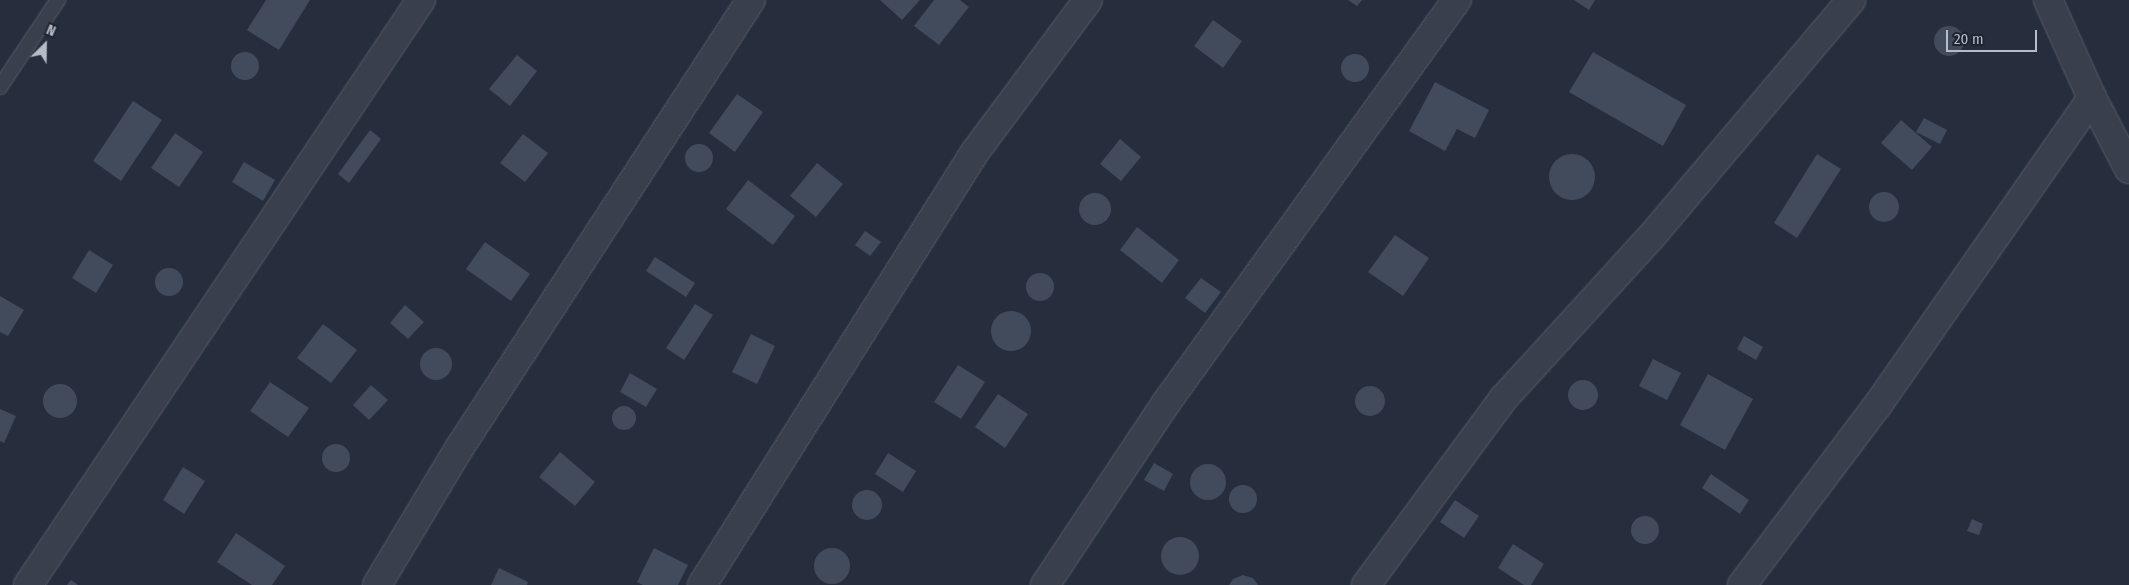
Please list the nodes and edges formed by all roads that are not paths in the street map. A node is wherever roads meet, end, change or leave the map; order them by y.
1 (58, 0) edge
2 (421, 0) edge
3 (751, 0) edge
4 (1088, 0) edge
5 (1457, 0) edge
6 (1851, 0) edge
7 (2048, 0) edge
8 (0, 87) edge
9 (2092, 98) junction
10 (2129, 169) edge
11 (28, 585) edge
12 (377, 585) edge
13 (702, 585) edge
14 (1045, 585) edge
15 (1366, 585) edge
16 (1742, 585) edge

1 - 8 lane
2 - 11 street
3 - 12 street
4 - 13 street
5 - 14 street
6 - 15 street
7 - 9 street
9 - 10 street
9 - 16 street

